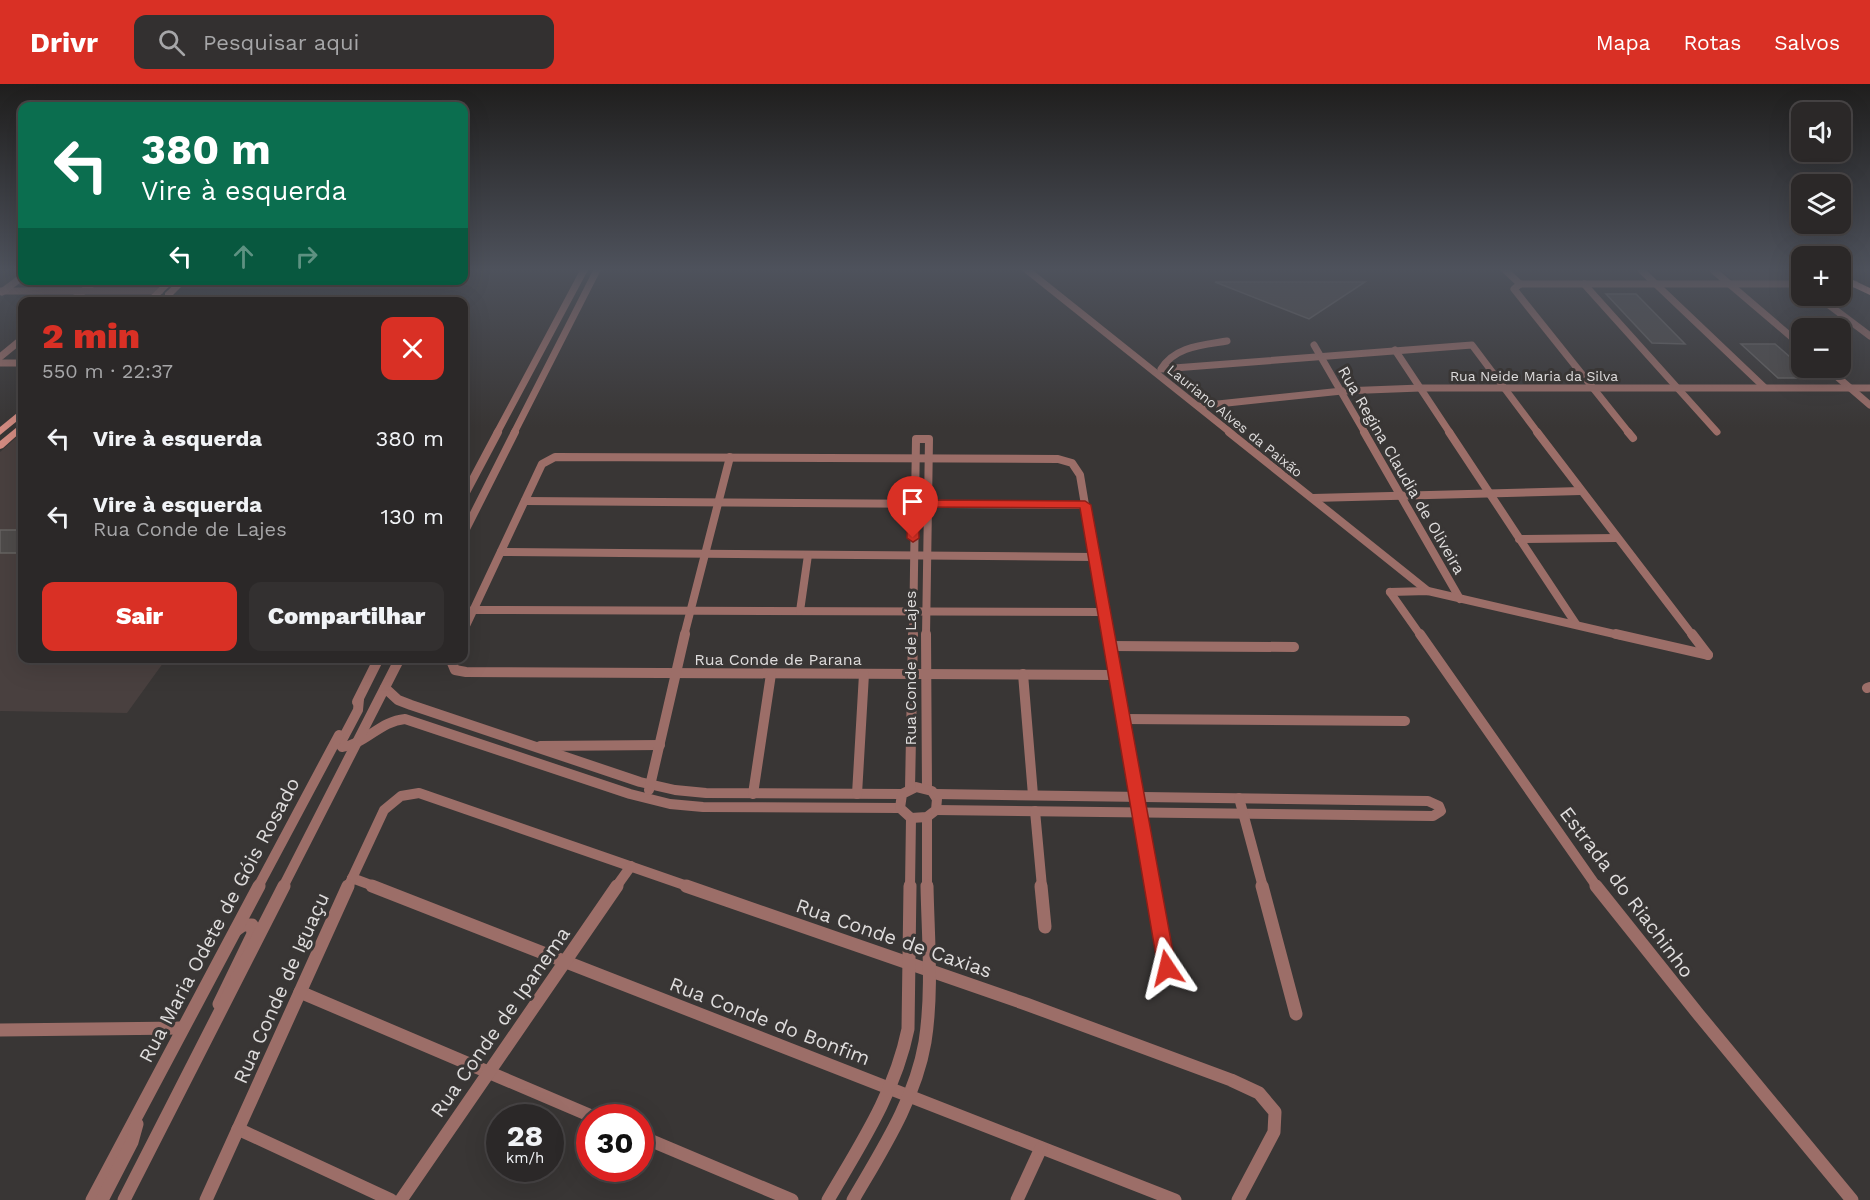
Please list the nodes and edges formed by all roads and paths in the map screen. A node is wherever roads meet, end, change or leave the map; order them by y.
1 (557, 322) edge
2 (569, 322) edge
3 (1092, 322) edge
4 (1543, 322) edge
5 (1618, 322) edge
6 (1695, 322) edge
7 (1774, 322) edge
8 (1852, 322) edge
9 (1870, 336) edge
10 (1791, 337) edge
11 (1227, 341) dead end
12 (18, 342) edge
13 (1314, 345) dead end
14 (1395, 350) junction
15 (1320, 355) junction
16 (0, 357) edge
17 (0, 363) edge
18 (18, 363) edge
19 (1839, 378) edge
20 (1503, 386) junction
21 (1592, 387) junction
22 (1764, 387) junction
23 (1850, 387) junction
24 (1420, 388) junction
25 (1870, 388) edge
26 (1679, 389) junction
27 (1342, 391) junction
28 (1870, 405) edge
29 (1199, 406) junction
30 (18, 416) edge
31 (18, 430) edge
32 (0, 432) edge
33 (1718, 432) dead end
34 (1633, 438) dead end
35 (0, 446) edge
36 (730, 457) junction
37 (915, 457) junction
38 (929, 458) junction
39 (468, 488) edge
40 (1581, 491) junction
41 (1489, 494) junction
42 (1403, 496) junction
43 (1313, 498) junction
44 (525, 501) junction
45 (718, 502) junction
46 (913, 504) junction
47 (928, 504) junction
48 (1085, 505) junction
49 (468, 525) edge
50 (1617, 538) junction
51 (1519, 539) junction
52 (501, 552) junction
53 (705, 554) junction
54 (808, 555) junction
55 (913, 556) junction
56 (926, 556) junction
57 (1093, 557) junction
58 (1428, 591) junction
59 (1460, 598) junction
60 (473, 610) junction
61 (690, 611) junction
62 (800, 611) junction
63 (912, 612) junction
64 (926, 612) junction
65 (1102, 612) junction
66 (468, 621) edge
67 (1576, 624) junction
68 (1109, 646) junction
69 (1294, 647) dead end
70 (376, 663) edge
71 (398, 663) edge
72 (451, 663) edge
73 (677, 674) junction
74 (771, 674) junction
75 (864, 674) junction
76 (911, 674) junction
77 (927, 674) junction
78 (1023, 674) junction
79 (1114, 675) junction
80 (385, 688) junction
81 (359, 699) junction
82 (1122, 719) junction
83 (1405, 721) dead end
84 (356, 744) junction
85 (660, 745) junction
86 (532, 746) junction
87 (651, 785) junction
88 (906, 792) junction
89 (931, 792) junction
90 (753, 794) junction
91 (857, 794) junction
92 (1033, 795) junction
93 (398, 796) joint
94 (1137, 797) junction
95 (646, 798) junction
96 (1239, 798) junction
97 (900, 808) junction
98 (1035, 811) junction
99 (1140, 812) junction
100 (931, 814) junction
101 (1244, 814) junction
102 (911, 818) junction
103 (631, 867) junction
104 (352, 878) junction
105 (1045, 927) dead end
106 (235, 931) junction
107 (565, 962) junction
108 (909, 964) junction
109 (1167, 968) dead end
110 (928, 970) junction
111 (300, 992) junction
112 (1296, 1014) dead end
113 (214, 1026) junction
114 (183, 1028) junction
115 (0, 1030) edge
116 (489, 1072) junction
117 (890, 1089) junction
118 (910, 1096) junction
119 (146, 1099) junction
120 (576, 1109) edge
121 (238, 1129) junction
122 (654, 1142) edge
123 (1041, 1148) junction
124 (92, 1200) edge
125 (102, 1200) edge
126 (124, 1200) edge
127 (206, 1200) edge
128 (391, 1200) edge
129 (401, 1200) edge
130 (792, 1200) edge
131 (828, 1200) edge
132 (854, 1200) edge
133 (1017, 1200) edge
134 (1175, 1200) edge
135 (1238, 1200) edge
136 (1852, 1200) edge

1 - 39 street
2 - 49 street
3 - 29 street, Lauriano Alves da Paixão
4 - 21 street
5 - 26 street
6 - 22 street
7 - 10 street
8 - 9 street
11 - 15 street
12 - 16 street
13 - 15 street, Rua Regina Claudia de Oliveira
14 - 15 street
14 - 20 street
14 - 24 street
15 - 27 street, Rua Regina Claudia de Oliveira
17 - 18 street
19 - 23 street
20 - 21 street, Rua Neide Maria da Silva
20 - 24 street, Rua Neide Maria da Silva
20 - 40 street
21 - 26 street, Rua Neide Maria da Silva
21 - 34 street
22 - 23 street, Rua Neide Maria da Silva
22 - 26 street, Rua Neide Maria da Silva
23 - 25 street, Rua Neide Maria da Silva
23 - 28 street
24 - 27 street, Rua Neide Maria da Silva
24 - 41 street
26 - 33 street
27 - 29 street, Rua Neide Maria da Silva
27 - 42 street, Rua Regina Claudia de Oliveira
29 - 43 street, Lauriano Alves da Paixão
30 - 32 main road
31 - 35 main road
36 - 37 street
36 - 44 street
36 - 45 street
37 - 38 street
37 - 38 street, Rua Conde de Lajes
37 - 46 street, Rua Conde de Lajes
38 - 47 street, Rua Conde de Lajes
38 - 48 street
40 - 41 street
40 - 50 street
41 - 42 street
41 - 51 street
42 - 43 street
42 - 59 street, Rua Regina Claudia de Oliveira
43 - 58 street, Lauriano Alves da Paixão
44 - 45 street
44 - 52 street
45 - 46 street
45 - 53 street
46 - 47 street
46 - 55 street, Rua Conde de Lajes
47 - 48 street
47 - 56 street, Rua Conde de Lajes
48 - 57 street
50 - 51 street
50 - 67 street
51 - 67 street
52 - 53 street
52 - 60 street
53 - 54 street
53 - 61 street
54 - 55 street
54 - 62 street
55 - 56 street
55 - 63 street, Rua Conde de Lajes
56 - 57 street
56 - 64 street, Rua Conde de Lajes
57 - 65 street
58 - 59 street
58 - 136 street, Estrada do Riachinho
59 - 67 street
60 - 61 street
60 - 66 street
61 - 62 street
61 - 73 street
62 - 63 street
63 - 64 street
63 - 76 street, Rua Conde de Lajes
64 - 65 street
64 - 77 street, Rua Conde de Lajes
65 - 68 street
68 - 69 street
68 - 79 street
70 - 81 street, Rua Maria Odete de Góis Rosado
71 - 80 street
72 - 73 street, Rua Conde de Parana
73 - 74 street, Rua Conde de Parana
73 - 85 street
74 - 75 street, Rua Conde de Parana
74 - 90 street
75 - 76 street, Rua Conde de Parana
75 - 91 street
76 - 77 street, Rua Conde de Parana
76 - 88 street, Rua Conde de Lajes
77 - 78 street, Rua Conde de Parana
77 - 89 street, Rua Conde de Lajes
78 - 79 street, Rua Conde de Parana
78 - 92 street
79 - 82 street
80 - 84 street
80 - 86 street
81 - 84 street
81 - 106 street, Rua Maria Odete de Góis Rosado
82 - 83 street
82 - 94 street
84 - 95 street
84 - 113 street
85 - 86 street
85 - 87 street
86 - 87 street
87 - 90 street
87 - 95 street
88 - 89 street
88 - 91 street
88 - 97 street
89 - 92 street
89 - 100 street
90 - 91 street
92 - 94 street
93 - 103 street, Rua Conde de Caxias
93 - 104 street, Rua Conde de Iguaçu
94 - 96 street
94 - 99 street
95 - 97 street
96 - 101 street
96 - 101 street
97 - 102 street
98 - 99 street
98 - 100 street
98 - 105 street
99 - 101 street
99 - 109 street
100 - 102 street
100 - 110 street
101 - 112 street
102 - 108 street
103 - 107 street, Rua Conde de Ipanema
103 - 108 street, Rua Conde de Caxias
104 - 107 street, Rua Conde do Bonfim
104 - 111 street, Rua Conde de Iguaçu
106 - 113 street
106 - 114 street, Rua Maria Odete de Góis Rosado
107 - 116 street, Rua Conde de Ipanema
107 - 117 street, Rua Conde do Bonfim
108 - 110 street, Rua Conde de Caxias
108 - 117 street
110 - 118 street
110 - 135 street, Rua Conde de Caxias
111 - 116 street
111 - 121 street, Rua Conde de Iguaçu
113 - 126 street
114 - 115 street
114 - 119 street, Rua Maria Odete de Góis Rosado
116 - 120 street
116 - 129 street, Rua Conde de Ipanema
117 - 118 street, Rua Conde do Bonfim
117 - 131 street
118 - 123 street, Rua Conde do Bonfim
118 - 132 street
119 - 124 street, Rua Maria Odete de Góis Rosado
119 - 125 street
121 - 127 street, Rua Conde de Iguaçu
121 - 128 street
122 - 130 street
123 - 133 street
123 - 134 street, Rua Conde do Bonfim

